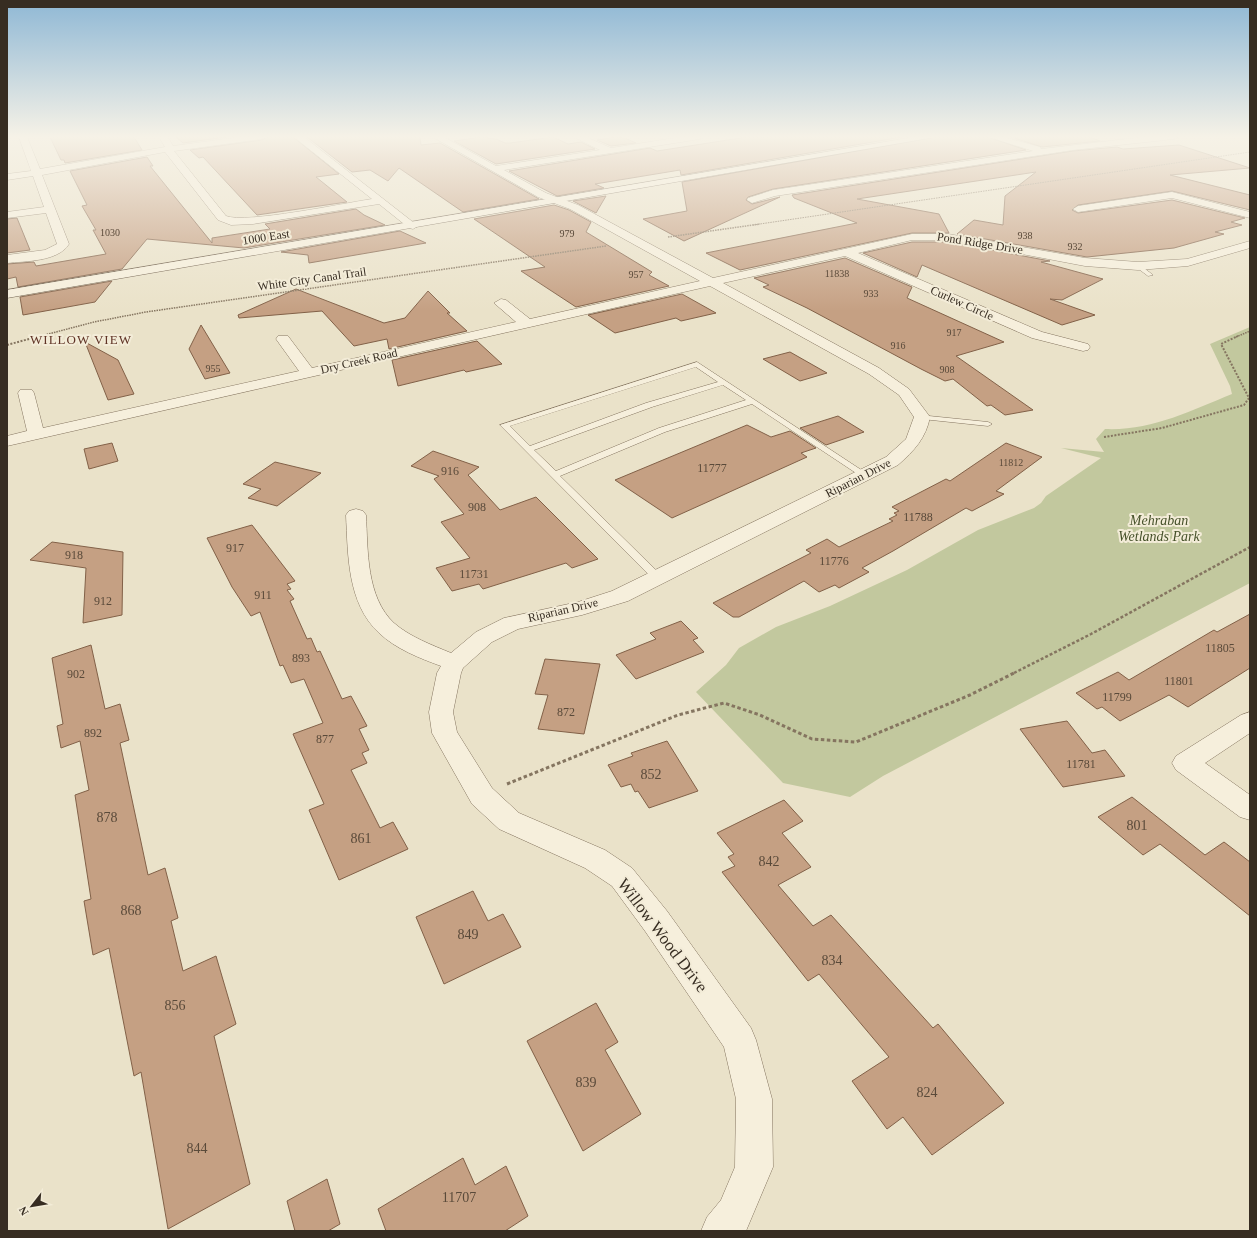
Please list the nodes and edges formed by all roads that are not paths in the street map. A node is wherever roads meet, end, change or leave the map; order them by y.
1 (44, 195) edge
2 (205, 195) edge
3 (372, 195) edge
4 (542, 195) edge
5 (594, 195) edge
6 (768, 195) edge
7 (752, 200) dead end
8 (380, 201) junction
9 (558, 201) junction
10 (49, 208) junction
11 (1078, 209) dead end
12 (7, 215) edge
13 (1250, 215) edge
14 (412, 226) junction
15 (1250, 244) edge
16 (844, 251) junction
17 (7, 259) edge
18 (1138, 266) junction
19 (1150, 275) dead end
20 (710, 282) junction
21 (7, 294) edge
22 (501, 303) dead end
23 (526, 323) junction
24 (283, 340) dead end
25 (1083, 347) dead end
26 (308, 372) junction
27 (725, 382) junction
28 (26, 393) dead end
29 (752, 401) junction
30 (922, 417) junction
31 (988, 424) dead end
32 (36, 434) junction
33 (7, 441) edge
34 (528, 449) junction
35 (554, 475) junction
36 (865, 475) junction
37 (356, 515) dead end
38 (657, 577) junction
39 (454, 663) junction
40 (1250, 721) edge
41 (1250, 809) edge
42 (721, 1231) edge

1 - 10 street
2 - 8 street
3 - 8 street
4 - 9 street
5 - 9 street, 1000 East
6 - 7 street
8 - 14 street
9 - 14 street, 1000 East
9 - 20 street
10 - 12 street
10 - 17 street
11 - 13 street
14 - 21 street, 1000 East
15 - 18 street, Pond Ridge Drive
16 - 18 street, Pond Ridge Drive
16 - 20 street, Pond Ridge Drive
16 - 25 street, Curlew Circle
18 - 19 lane
20 - 23 street, Dry Creek Road
20 - 30 street
22 - 23 street
23 - 26 street, Dry Creek Road
24 - 26 street
26 - 32 street, Dry Creek Road
27 - 29 lane
27 - 34 lane
27 - 34 lane
28 - 32 street
29 - 35 lane
29 - 36 lane
30 - 31 lane
30 - 36 street, Riparian Drive
32 - 33 street, Dry Creek Road
34 - 35 lane
35 - 38 lane
36 - 38 street, Riparian Drive
37 - 39 street
38 - 39 street, Riparian Drive
39 - 42 street, Willow Wood Drive
40 - 41 street

